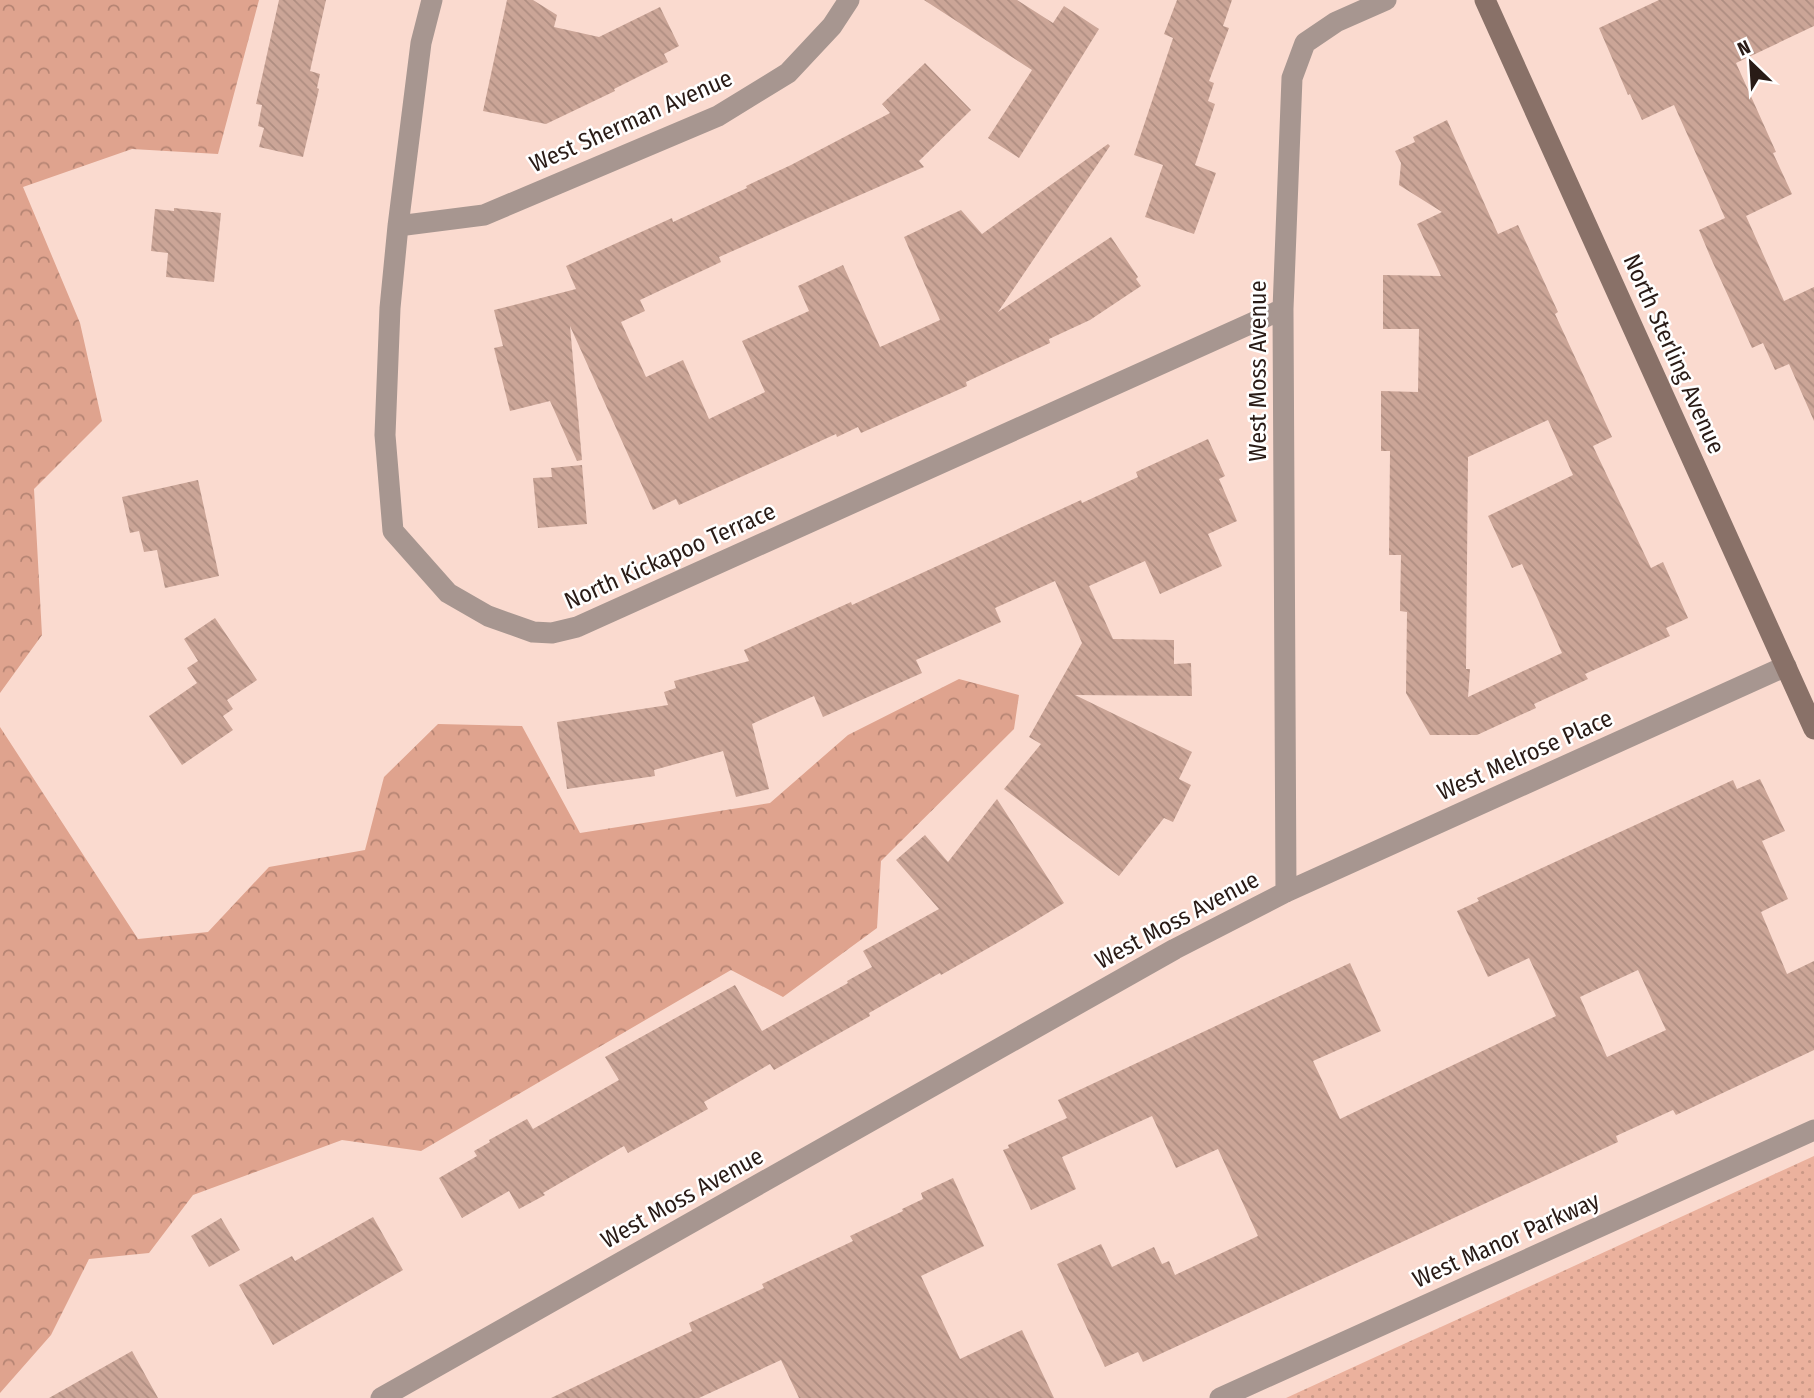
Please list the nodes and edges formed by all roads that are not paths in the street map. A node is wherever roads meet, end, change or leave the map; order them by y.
1 (432, 0) edge
2 (849, 0) edge
3 (1386, 0) edge
4 (1486, 0) edge
5 (398, 226) junction
6 (1283, 309) junction
7 (1786, 666) junction
8 (1814, 729) edge
9 (1286, 892) junction
10 (1814, 1130) edge
11 (381, 1398) edge
12 (1220, 1398) edge

1 - 5 street, North Kickapoo Terrace
2 - 5 street, West Sherman Avenue
3 - 6 street, West Moss Avenue
4 - 7 street, North Sterling Avenue
5 - 6 street, North Kickapoo Terrace
6 - 9 street, West Moss Avenue
7 - 8 street, North Sterling Avenue
7 - 9 street, West Melrose Place
9 - 11 street, West Moss Avenue
10 - 12 street, West Manor Parkway

